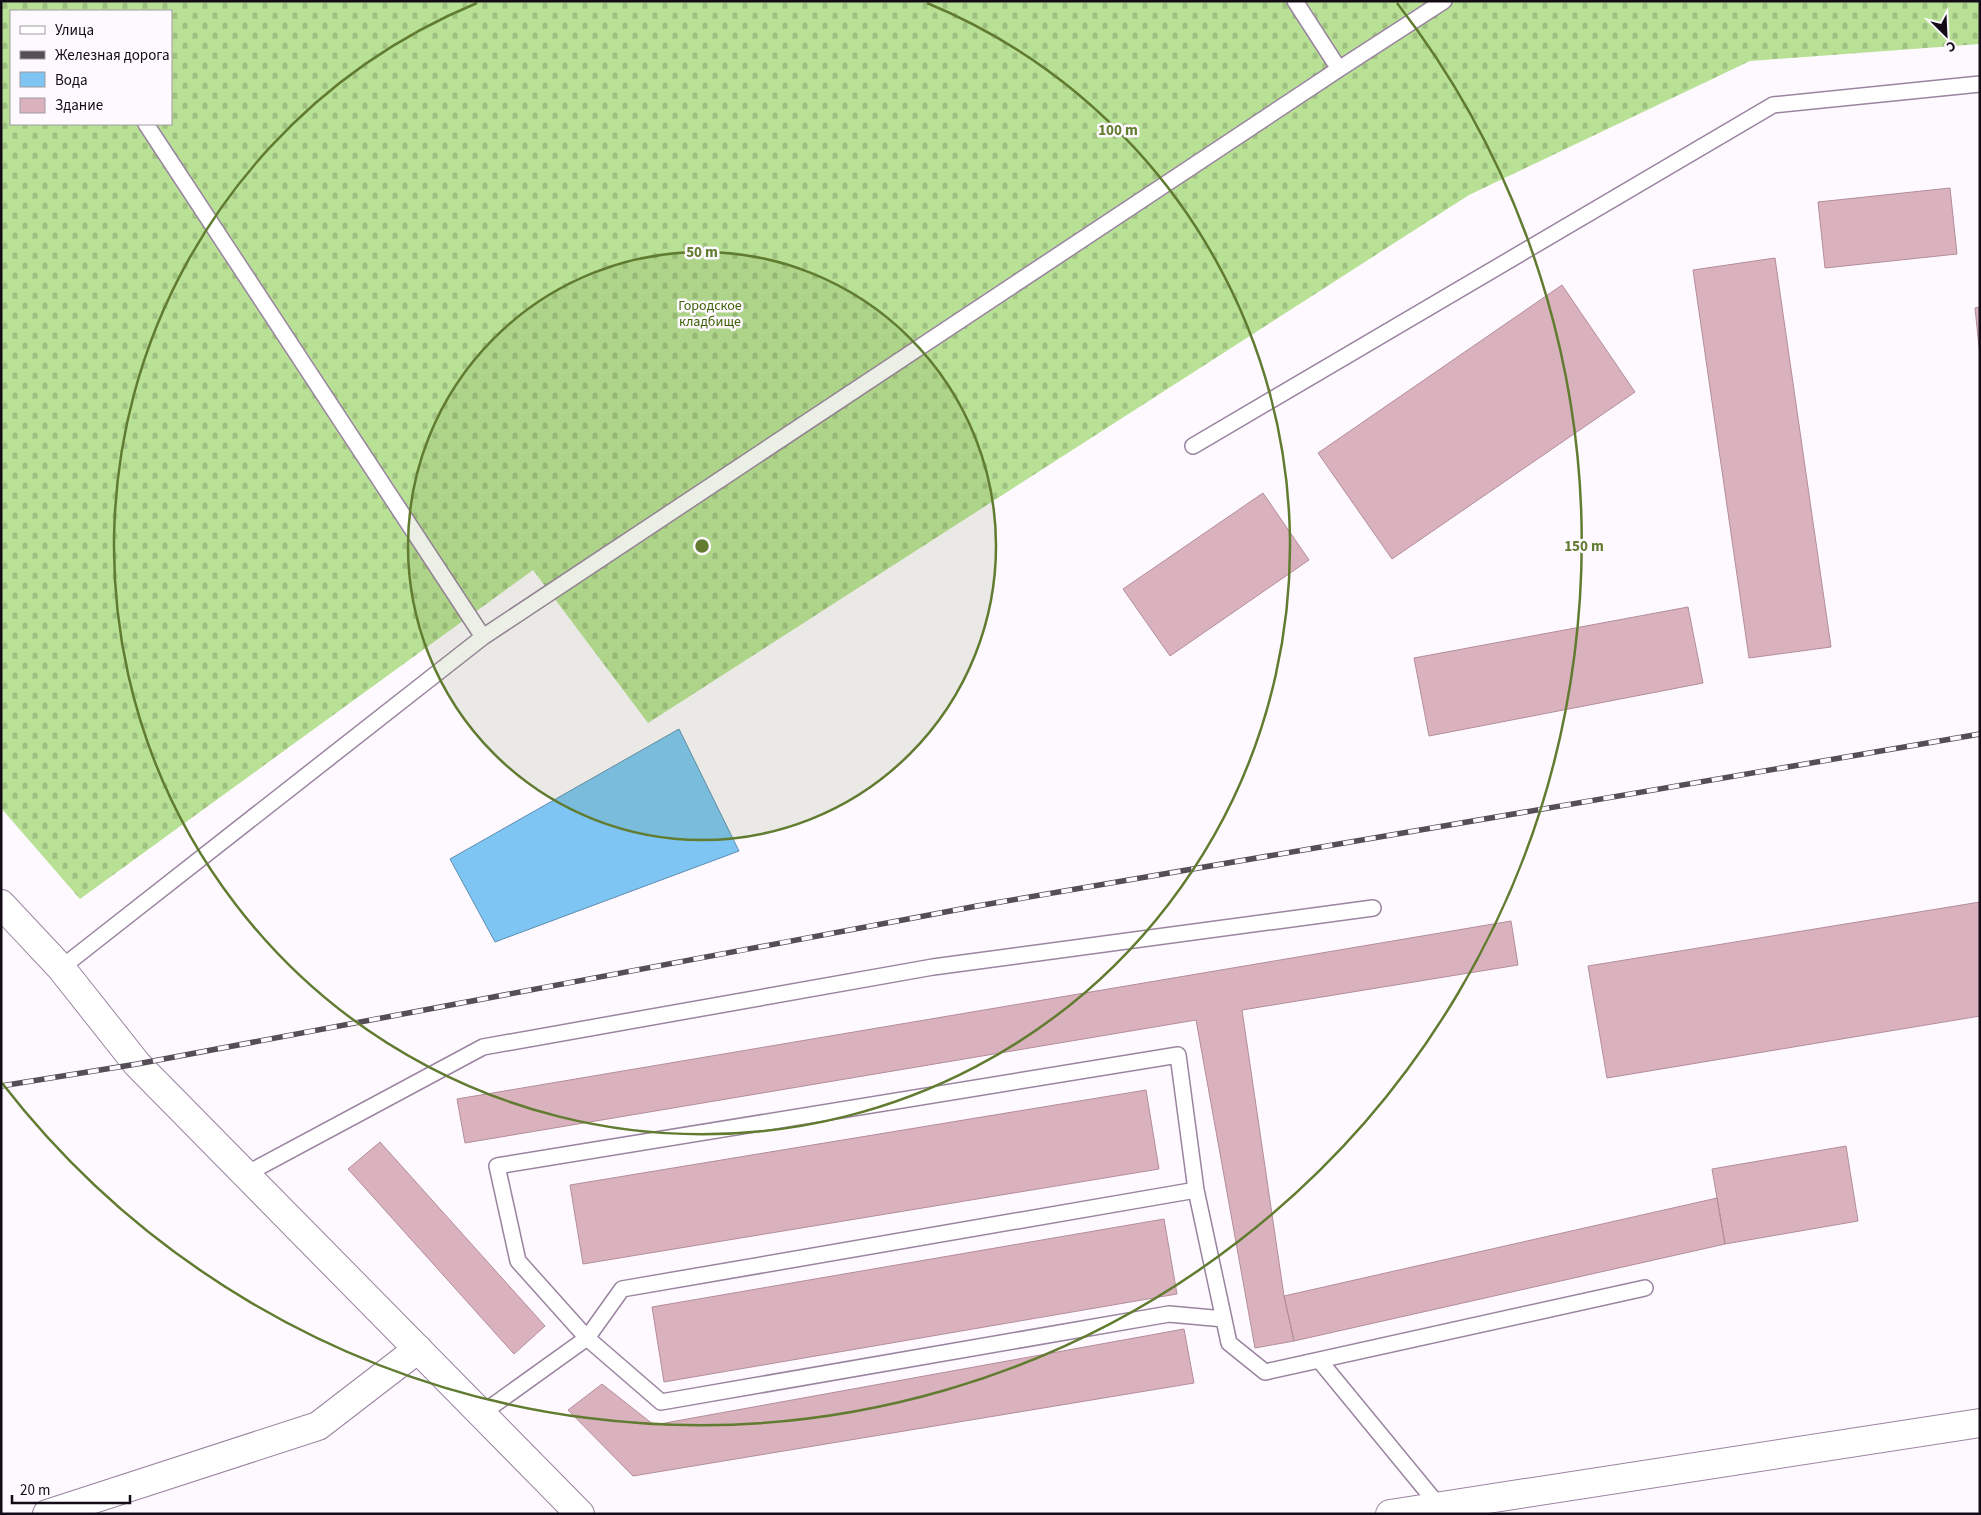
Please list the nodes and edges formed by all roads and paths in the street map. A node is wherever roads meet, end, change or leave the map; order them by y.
1 (1295, 1) edge
2 (1444, 1) edge
3 (1339, 69) junction
4 (1980, 84) edge
5 (147, 125) edge
6 (1193, 446) dead end
7 (483, 637) junction
8 (1, 904) edge
9 (1373, 908) dead end
10 (61, 968) junction
11 (246, 1174) junction
12 (1196, 1190) junction
13 (1645, 1288) dead end
14 (1224, 1319) junction
15 (587, 1338) junction
16 (418, 1349) junction
17 (1319, 1360) junction
18 (481, 1414) junction
19 (1980, 1422) edge
20 (1439, 1506) junction
21 (47, 1514) edge
22 (580, 1514) edge
23 (1390, 1514) edge

1 - 3 lane
2 - 3 lane
3 - 7 lane
4 - 6 lane
5 - 7 lane
7 - 10 lane
8 - 10 street
9 - 11 lane
10 - 11 street
11 - 16 street
12 - 14 lane
12 - 15 lane
12 - 15 lane
13 - 17 lane
14 - 15 lane
14 - 17 lane
15 - 18 lane
16 - 18 street
16 - 21 street
17 - 20 lane
18 - 22 street
19 - 20 street
20 - 23 street

